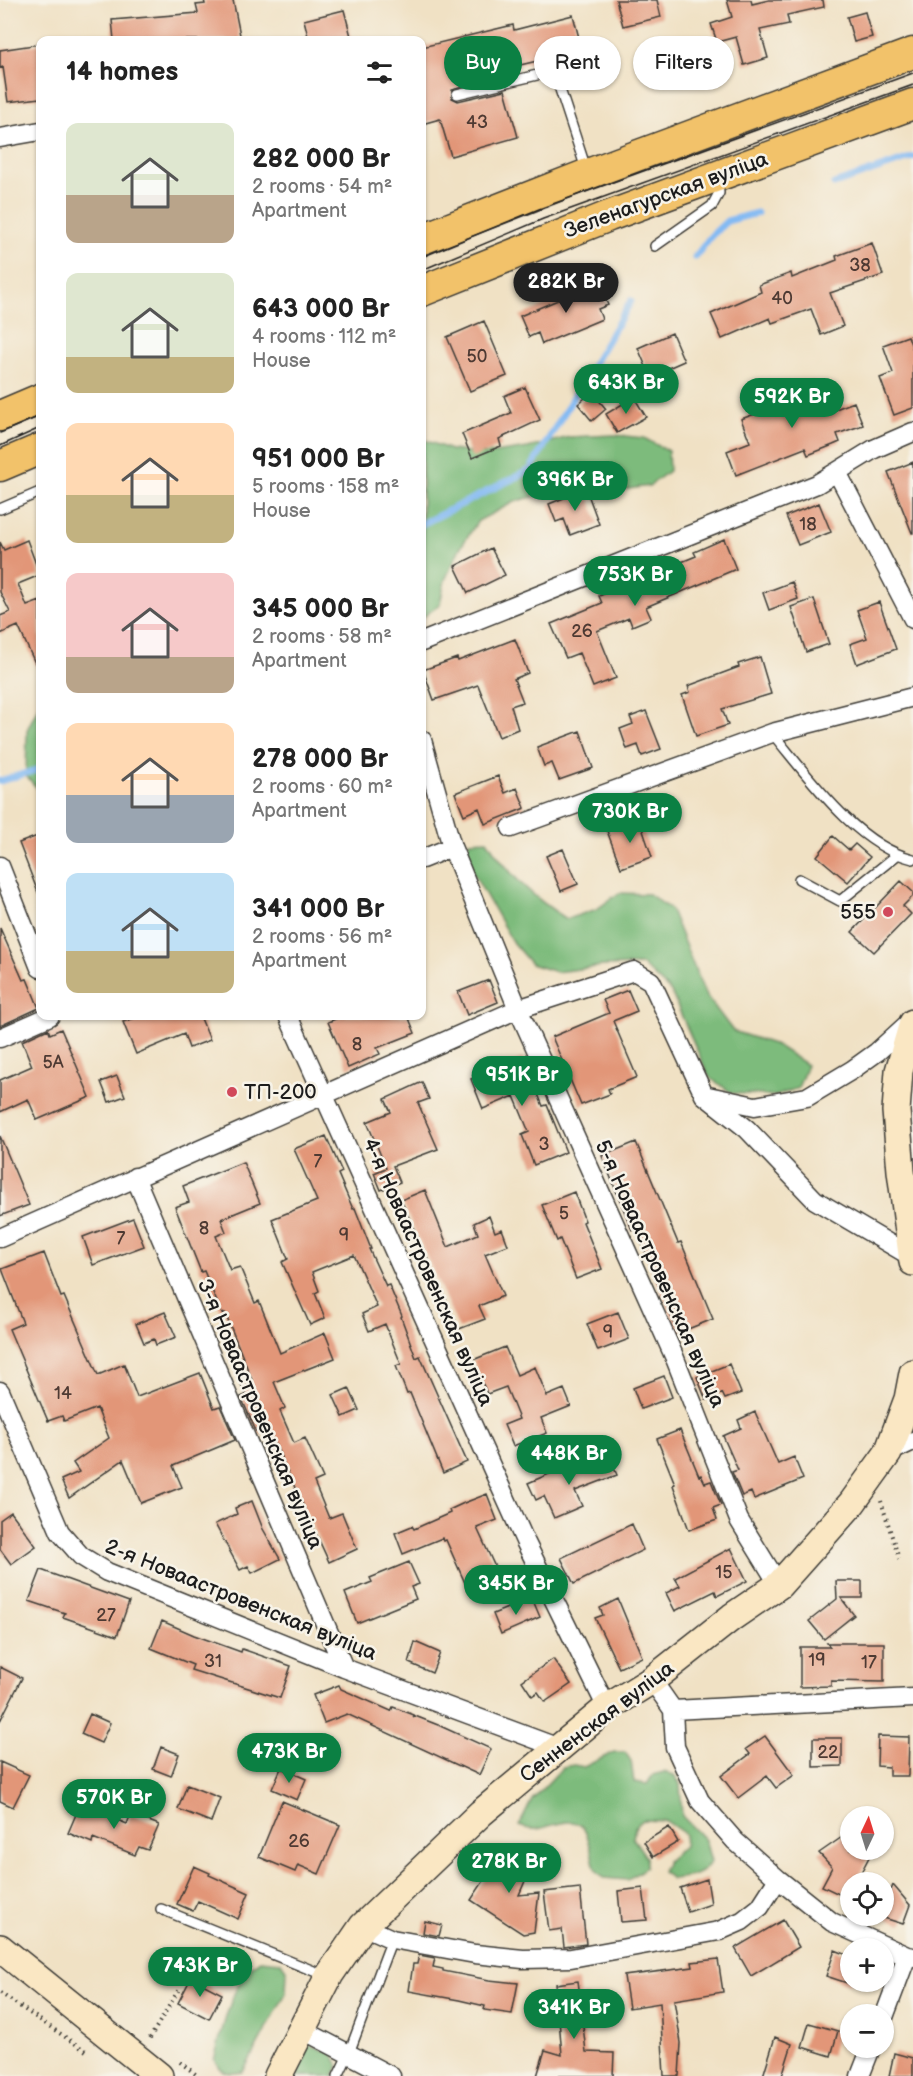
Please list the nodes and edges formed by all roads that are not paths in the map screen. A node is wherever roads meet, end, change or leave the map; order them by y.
1 (913, 53) edge
2 (457, 94) dead end
3 (913, 104) edge
4 (36, 132) edge
5 (0, 138) edge
6 (588, 174) junction
7 (717, 176) junction
8 (426, 237) edge
9 (655, 246) dead end
10 (426, 289) edge
11 (36, 401) edge
12 (0, 416) edge
13 (913, 432) edge
14 (36, 451) edge
15 (0, 466) edge
16 (837, 471) junction
17 (36, 494) edge
18 (0, 509) edge
19 (913, 619) edge
20 (426, 640) edge
21 (913, 697) edge
22 (772, 734) junction
23 (426, 754) edge
24 (511, 828) dead end
25 (452, 847) junction
26 (897, 855) junction
27 (426, 857) edge
28 (913, 859) edge
29 (0, 866) edge
30 (799, 879) dead end
31 (36, 958) edge
32 (518, 1009) junction
33 (41, 1020) edge
34 (290, 1020) edge
35 (913, 1021) edge
36 (0, 1038) edge
37 (323, 1095) junction
38 (704, 1095) junction
39 (135, 1177) junction
40 (0, 1238) edge
41 (912, 1260) edge
42 (913, 1373) edge
43 (0, 1391) edge
44 (913, 1441) edge
45 (888, 1453) junction
46 (778, 1585) junction
47 (344, 1668) junction
48 (652, 1680) junction
49 (913, 1698) edge
50 (608, 1708) junction
51 (673, 1710) junction
52 (559, 1748) junction
53 (778, 1879) junction
54 (161, 1909) dead end
55 (363, 1926) junction
56 (392, 1939) junction
57 (0, 1948) edge
58 (910, 1957) edge
59 (329, 1977) junction
60 (890, 2004) edge
61 (301, 2029) junction
62 (349, 2054) junction
63 (868, 2058) edge
64 (159, 2076) edge
65 (278, 2076) edge
66 (338, 2076) edge
67 (391, 2076) edge
68 (860, 2076) edge

1 - 6 main road
2 - 6 lane
3 - 7 main road, Зеленагурская вуліца
4 - 5 street
6 - 8 main road
7 - 9 lane
7 - 10 main road, Зеленагурская вуліца
11 - 12 main road
13 - 16 street
14 - 15 main road
16 - 19 street
16 - 20 street
17 - 18 lane
21 - 22 street
22 - 24 street
22 - 26 lane
23 - 25 street, 5-я Новаастровенская вуліца
25 - 27 street
25 - 32 street, 5-я Новаастровенская вуліца
26 - 28 lane
26 - 30 lane
29 - 31 street
32 - 37 street
32 - 38 street
32 - 46 street, 5-я Новаастровенская вуліца
33 - 36 street
34 - 37 street, 4-я Новаастровенская вуліца
35 - 38 street
35 - 41 street
37 - 39 street
37 - 50 street, 4-я Новаастровенская вуліца
38 - 41 street
39 - 40 street
39 - 47 street, 3-я Новаастровенская вуліца
42 - 45 street, Сенненская вуліца
43 - 47 street, 2-я Новаастровенская вуліца
44 - 45 street
45 - 46 street, Сенненская вуліца
46 - 48 street, Сенненская вуліца
47 - 52 street, 2-я Новаастровенская вуліца
48 - 50 street, Сенненская вуліца
48 - 51 street
49 - 51 street
50 - 52 street, Сенненская вуліца
51 - 53 street
52 - 55 street, Сенненская вуліца
53 - 56 street
53 - 58 street
54 - 59 lane
55 - 56 street
55 - 59 street, Сенненская вуліца
56 - 62 lane
57 - 64 street
58 - 60 street
59 - 61 street, Сенненская вуліца
61 - 62 street
61 - 65 street, Сенненская вуліца
62 - 66 lane
62 - 67 street
63 - 68 street

